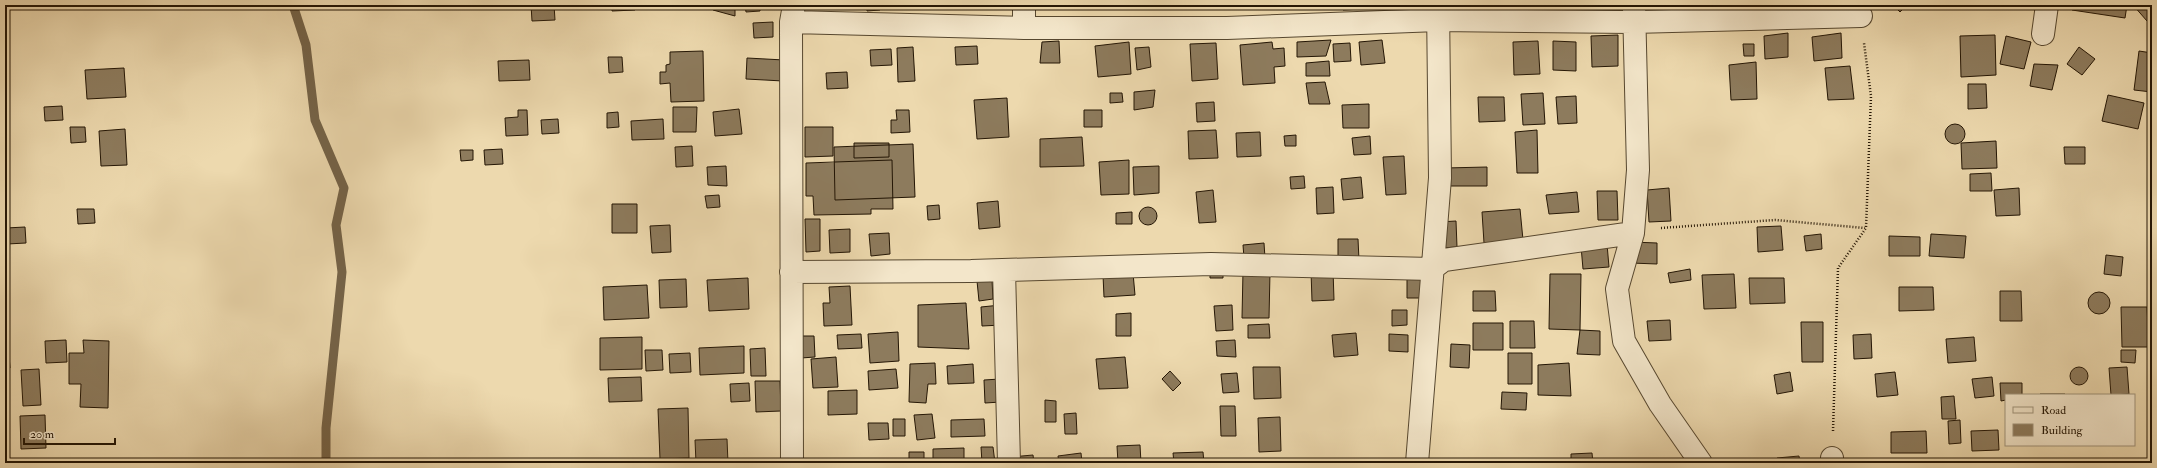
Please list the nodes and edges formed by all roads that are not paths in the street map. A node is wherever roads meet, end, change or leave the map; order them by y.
1 (1024, 5) edge
2 (2047, 5) edge
3 (1438, 12) edge
4 (793, 13) edge
5 (1633, 14) edge
6 (1861, 16) road end
7 (1024, 28) junction
8 (2043, 34) dead end
9 (1633, 233) junction
10 (1432, 269) junction
11 (1004, 270) junction
12 (791, 272) junction
13 (792, 463) edge
14 (1009, 463) edge
15 (1417, 463) edge
16 (1701, 463) edge

1 - 7 street
2 - 8 street
3 - 5 street
3 - 7 street
3 - 10 street
4 - 7 street
4 - 12 street
5 - 6 street
5 - 9 street
9 - 10 street
9 - 16 street
10 - 11 street
10 - 15 street
11 - 12 street
11 - 14 street
12 - 13 street

